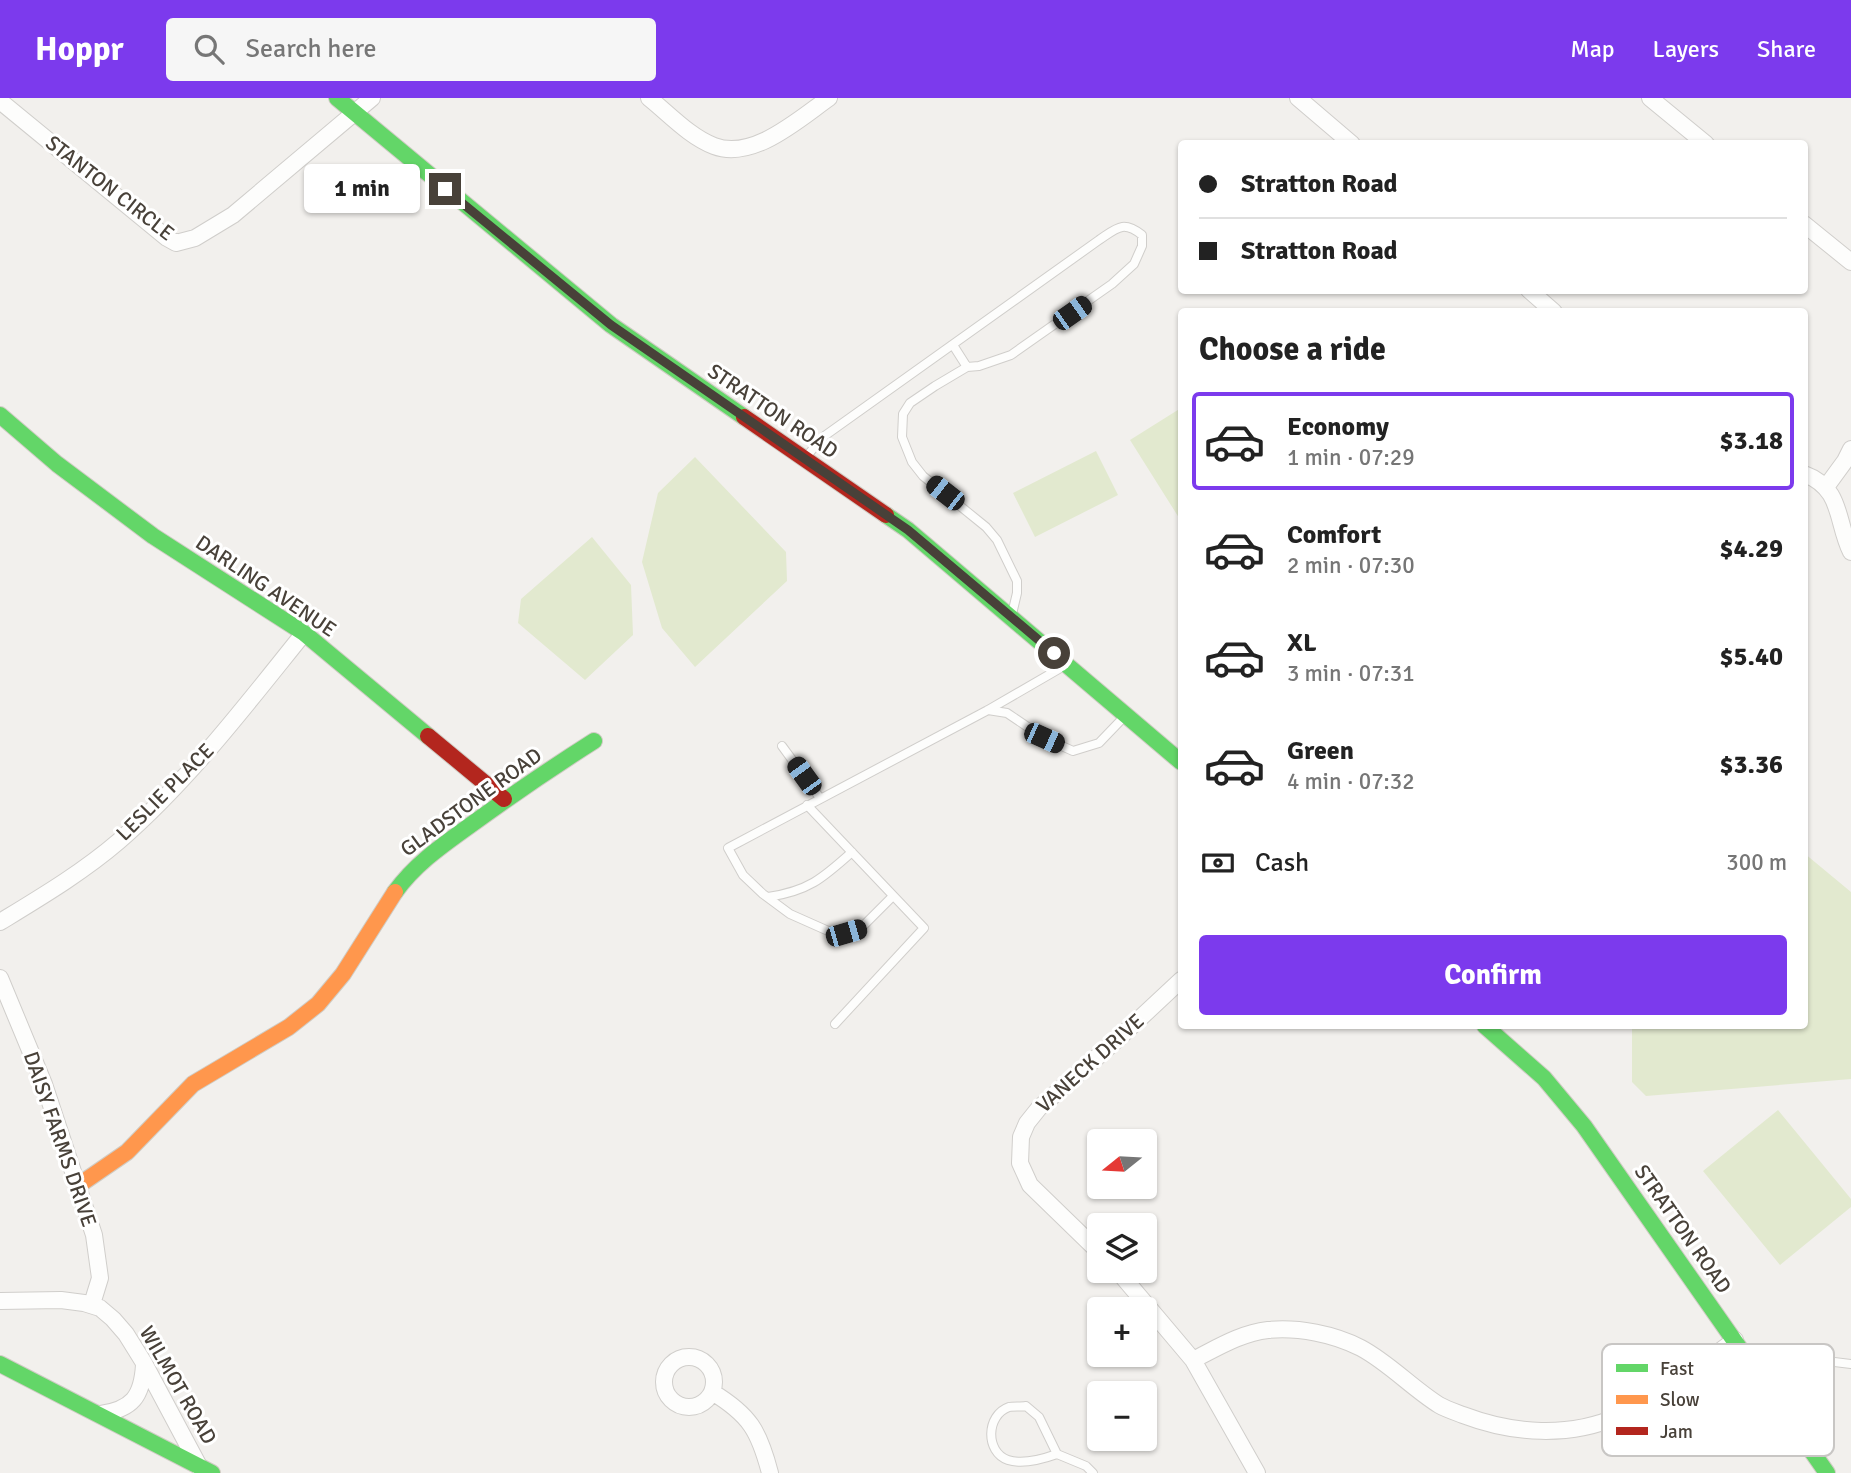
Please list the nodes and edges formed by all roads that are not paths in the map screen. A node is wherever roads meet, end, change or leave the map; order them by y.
1 (337, 98) edge
2 (372, 98) edge
3 (649, 98) edge
4 (829, 98) edge
5 (1298, 98) edge
6 (1650, 98) edge
7 (0, 101) edge
8 (355, 114) junction
9 (1347, 140) edge
10 (1701, 140) edge
11 (1808, 227) edge
12 (1851, 262) edge
13 (1533, 294) edge
14 (1549, 308) edge
15 (953, 345) junction
16 (967, 367) junction
17 (0, 415) edge
18 (1851, 449) edge
19 (805, 458) junction
20 (1808, 476) edge
21 (1826, 487) junction
22 (1851, 552) edge
23 (1011, 617) junction
24 (304, 633) junction
25 (1067, 664) junction
26 (988, 710) junction
27 (1126, 715) junction
28 (594, 741) dead end
29 (782, 746) dead end
30 (1178, 757) edge
31 (820, 798) junction
32 (504, 799) junction
33 (807, 805) junction
34 (852, 852) junction
35 (768, 897) junction
36 (893, 897) junction
37 (0, 922) edge
38 (0, 978) edge
39 (1178, 983) edge
40 (835, 1024) dead end
41 (1488, 1029) edge
42 (79, 1185) junction
43 (1087, 1240) edge
44 (1128, 1283) edge
45 (0, 1301) edge
46 (22, 1301) junction
47 (92, 1304) junction
48 (0, 1315) edge
49 (1735, 1340) junction
50 (1729, 1344) edge
51 (1738, 1344) edge
52 (1193, 1360) junction
53 (2, 1362) edge
54 (144, 1363) junction
55 (712, 1392) dead end
56 (101, 1414) junction
57 (1602, 1423) edge
58 (1057, 1454) junction
59 (1815, 1456) edge
60 (202, 1471) edge
61 (769, 1473) edge
62 (1093, 1473) edge
63 (1257, 1473) edge
64 (1827, 1473) edge

1 - 8 street, STRATTON ROAD
2 - 8 street
3 - 4 street
5 - 9 street
6 - 10 street
7 - 8 street, STANTON CIRCLE
8 - 19 street, STRATTON ROAD
11 - 12 street
13 - 14 street
15 - 16 lane
15 - 16 lane
15 - 19 lane
16 - 23 lane
17 - 24 street, DARLING AVENUE
18 - 21 street
19 - 23 street, STRATTON ROAD
20 - 21 street
21 - 22 street
23 - 25 street, STRATTON ROAD
24 - 32 street, DARLING AVENUE
24 - 37 street, LESLIE PLACE
25 - 26 lane
25 - 27 street, STRATTON ROAD
26 - 27 lane
26 - 31 lane
27 - 30 street, STRATTON ROAD
28 - 32 street, GLADSTONE ROAD
29 - 31 lane
31 - 33 lane
32 - 42 street, GLADSTONE ROAD
33 - 34 lane
33 - 35 lane
34 - 35 lane
34 - 36 lane
35 - 36 lane
36 - 40 lane
38 - 42 street, DAISY FARMS DRIVE
39 - 43 street, VANECK DRIVE
41 - 49 street, STRATTON ROAD
42 - 47 street, DAISY FARMS DRIVE
44 - 52 street
45 - 46 street
46 - 47 street
46 - 48 street
47 - 54 street, WILMOT ROAD
49 - 50 street
49 - 51 street, STRATTON ROAD
52 - 57 street
52 - 63 street
53 - 56 street, WILMOT ROAD
54 - 56 street
54 - 60 street, WILMOT ROAD
55 - 61 street
56 - 60 street, WILMOT ROAD
58 - 58 lane
58 - 62 lane
59 - 64 street, STRATTON ROAD

